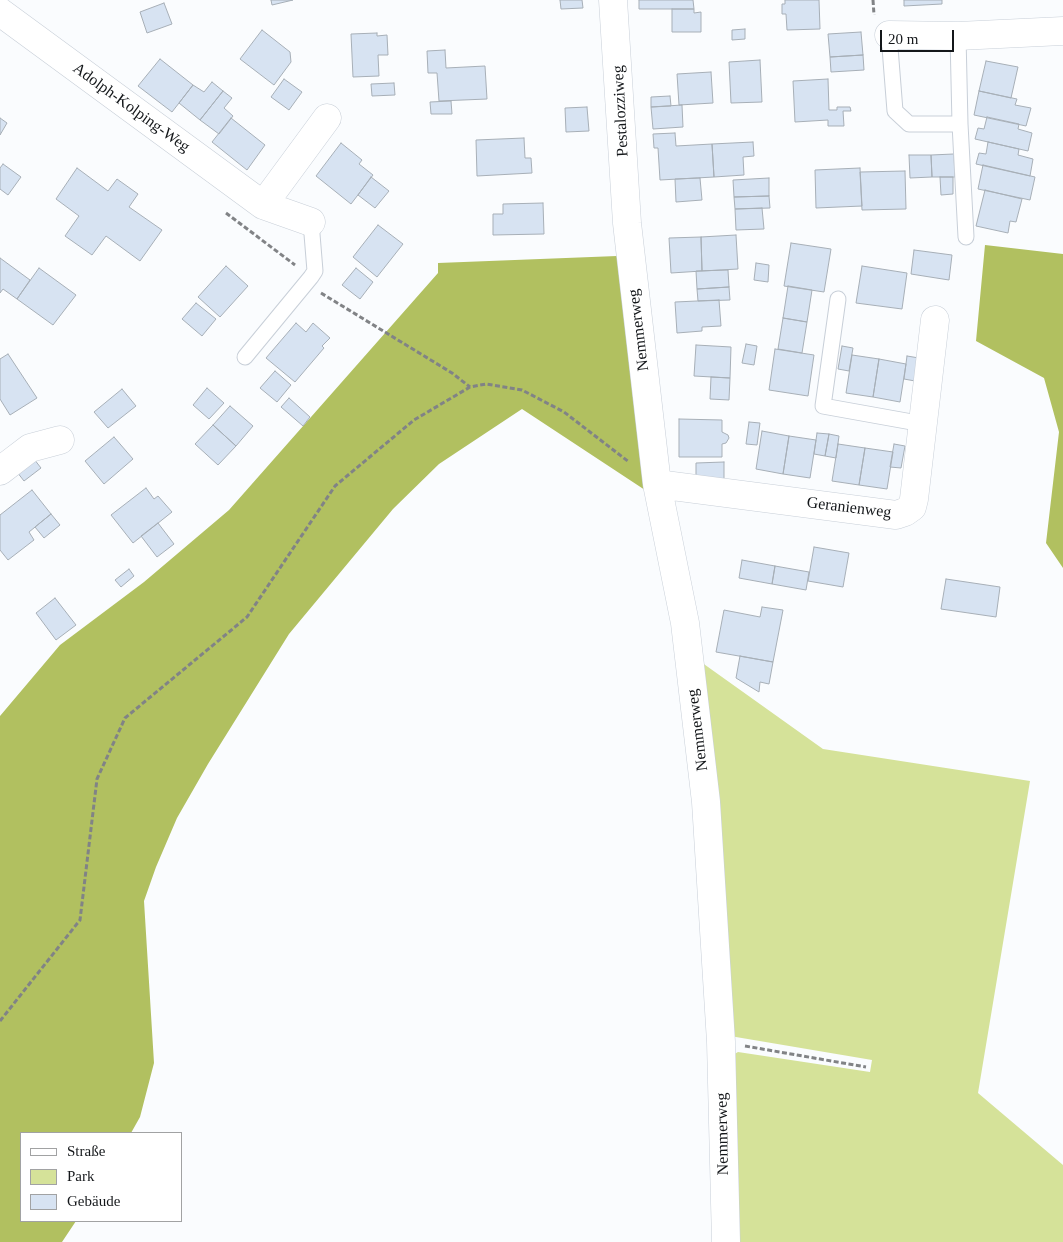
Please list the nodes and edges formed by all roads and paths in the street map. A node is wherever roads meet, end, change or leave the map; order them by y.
1 (614, 0) edge
2 (0, 12) edge
3 (1063, 31) edge
4 (890, 35) joint
5 (958, 36) junction
6 (327, 118) dead end
7 (960, 124) junction
8 (262, 205) junction
9 (311, 222) joint
10 (627, 223) joint
11 (966, 237) dead end
12 (311, 277) junction
13 (838, 299) dead end
14 (935, 320) dead end
15 (245, 357) dead end
16 (470, 387) junction
17 (923, 424) junction
18 (60, 440) dead end
19 (0, 471) edge
20 (657, 484) junction
21 (0, 1022) edge
22 (721, 1042) junction
23 (866, 1067) dead end
24 (726, 1242) edge

1 - 10 street, Pestalozziweg
2 - 8 street, Adolph-Kolping-Weg
3 - 5 street
4 - 5 street
4 - 7 lane
5 - 7 lane
6 - 8 street
7 - 11 lane
8 - 9 street, Adolph-Kolping-Weg
9 - 12 lane, Adolph-Kolping-Weg
10 - 20 street, Nemmerweg
12 - 15 lane
12 - 16 path
13 - 17 lane
14 - 17 street, Geranienweg
16 - 20 path
16 - 21 path
17 - 20 street, Geranienweg
18 - 19 street
20 - 22 street, Nemmerweg
22 - 23 path
22 - 24 street, Nemmerweg

